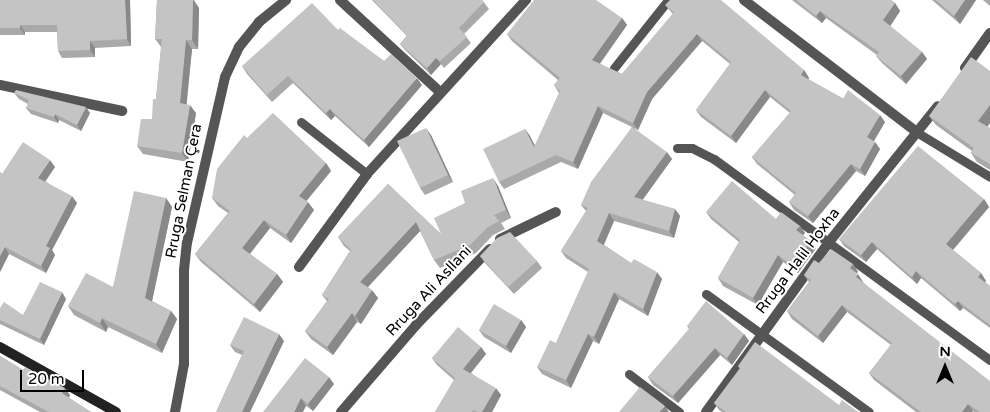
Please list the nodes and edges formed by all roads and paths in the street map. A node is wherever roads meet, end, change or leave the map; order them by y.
1 (286, 0) edge
2 (340, 0) edge
3 (526, 0) edge
4 (668, 0) edge
5 (744, 0) edge
6 (990, 33) edge
7 (614, 68) edge
8 (957, 79) edge
9 (0, 85) edge
10 (439, 91) junction
11 (946, 94) edge
12 (122, 111) dead end
13 (301, 122) dead end
14 (918, 133) junction
15 (677, 148) dead end
16 (367, 174) junction
17 (990, 177) edge
18 (556, 212) dead end
19 (829, 242) junction
20 (299, 267) dead end
21 (706, 294) dead end
22 (762, 334) junction
23 (0, 346) edge
24 (990, 360) edge
25 (630, 374) dead end
26 (116, 412) edge
27 (175, 412) edge
28 (340, 412) edge
29 (679, 412) edge
30 (706, 412) edge
31 (869, 412) edge

1 - 27 street, Rruga Selman Çera
2 - 10 street
3 - 10 street
4 - 7 lane
5 - 14 street
6 - 8 street
9 - 12 street
10 - 16 street
11 - 14 street, Rruga Halil Hoxha
13 - 16 lane
14 - 17 lane
14 - 19 street, Rruga Halil Hoxha
15 - 19 lane
16 - 20 street
18 - 28 street, Rruga Ali Asllani
19 - 22 street, Rruga Halil Hoxha
19 - 24 lane
21 - 22 lane
22 - 30 street, Rruga Halil Hoxha
22 - 31 lane
23 - 26 main road
25 - 29 lane

